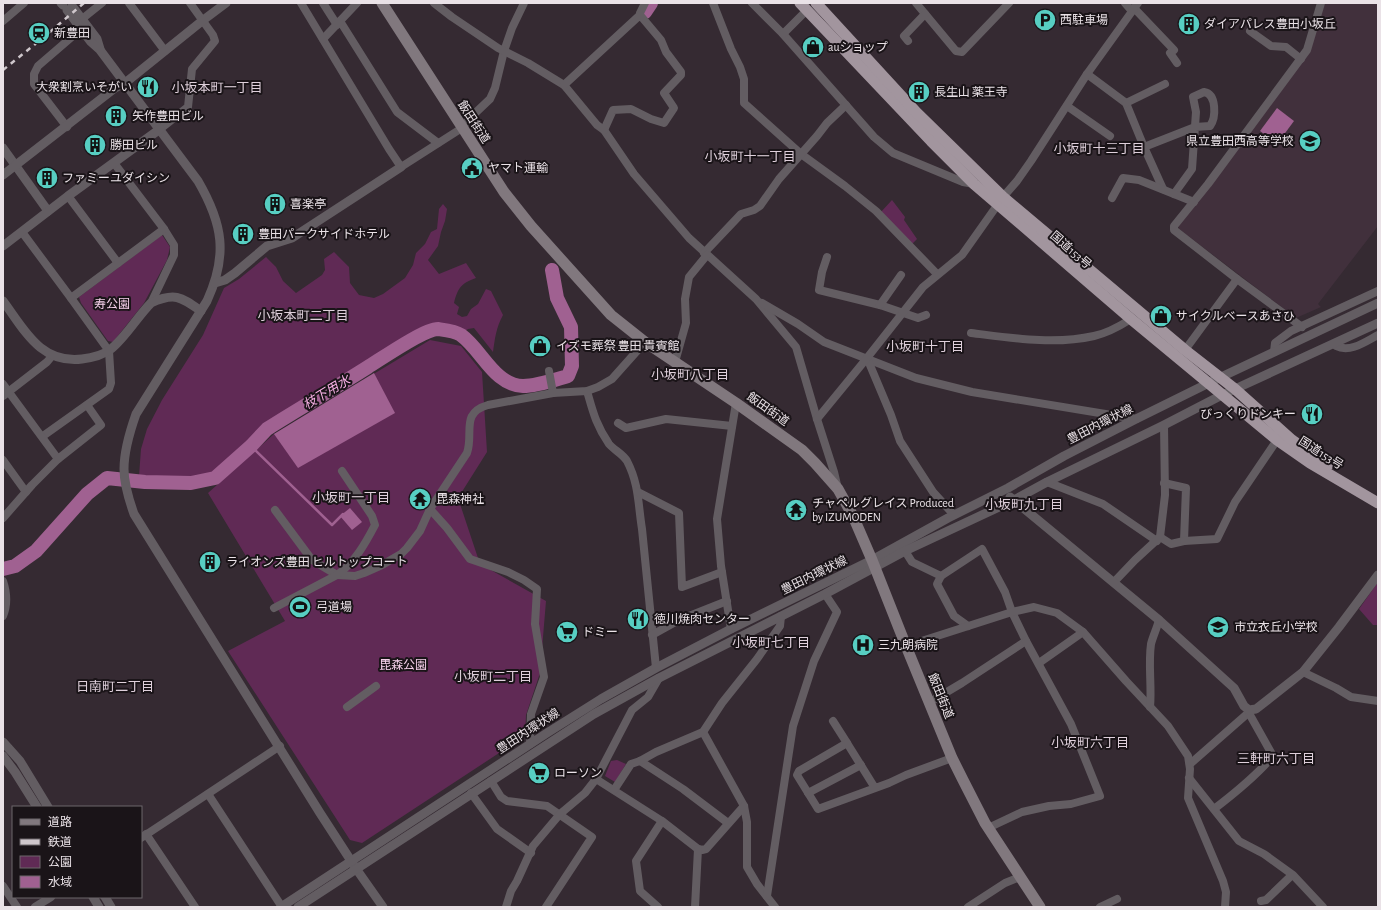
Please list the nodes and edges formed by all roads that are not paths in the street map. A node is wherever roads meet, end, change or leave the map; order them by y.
1 (24, 3) edge
2 (102, 3) edge
3 (129, 3) edge
4 (190, 3) edge
5 (226, 3) edge
6 (301, 3) edge
7 (323, 3) edge
8 (357, 3) edge
9 (382, 3) edge
10 (434, 3) edge
11 (524, 3) edge
12 (645, 3) edge
13 (713, 3) edge
14 (752, 3) edge
15 (816, 3) edge
16 (916, 3) edge
17 (1009, 3) edge
18 (1124, 3) edge
19 (1321, 3) edge
20 (66, 6) edge
21 (803, 6) edge
22 (1135, 7) edge
23 (925, 14) junction
24 (640, 16) junction
25 (82, 19) junction
26 (3, 21) edge
27 (202, 21) junction
28 (338, 23) junction
29 (81, 29) junction
30 (1250, 31) dead end
31 (783, 34) junction
32 (323, 39) junction
33 (908, 41) dead end
34 (100, 50) junction
35 (165, 51) junction
36 (504, 51) junction
37 (1301, 59) junction
38 (1177, 63) dead end
39 (1087, 74) junction
40 (125, 83) junction
41 (1165, 84) dead end
42 (564, 85) junction
43 (1126, 104) junction
44 (846, 105) junction
45 (1067, 106) junction
46 (67, 127) junction
47 (462, 128) junction
48 (160, 129) junction
49 (604, 130) junction
50 (1110, 136) dead end
51 (438, 143) junction
52 (1144, 147) junction
53 (3, 148) edge
54 (801, 154) junction
55 (949, 158) junction
56 (114, 163) junction
57 (15, 166) junction
58 (401, 167) junction
59 (937, 171) junction
60 (3, 175) edge
61 (974, 184) junction
62 (1163, 188) junction
63 (1174, 194) junction
64 (68, 196) junction
65 (1112, 198) dead end
66 (1001, 201) junction
67 (1194, 202) junction
68 (48, 211) junction
69 (164, 229) junction
70 (22, 232) junction
71 (3, 246) edge
72 (705, 254) junction
73 (827, 257) dead end
74 (118, 263) junction
75 (901, 274) dead end
76 (937, 274) junction
77 (1237, 279) junction
78 (215, 283) junction
79 (1378, 291) edge
80 (72, 298) junction
81 (756, 299) junction
82 (3, 301) edge
83 (151, 303) junction
84 (1378, 303) edge
85 (880, 305) junction
86 (201, 311) junction
87 (903, 312) junction
88 (926, 315) dead end
89 (1131, 319) junction
90 (1378, 323) edge
91 (1302, 327) junction
92 (971, 333) dead end
93 (1378, 336) edge
94 (645, 342) junction
95 (1335, 343) junction
96 (1185, 350) junction
97 (109, 351) junction
98 (1274, 352) junction
99 (52, 356) junction
100 (867, 358) junction
101 (676, 362) junction
102 (549, 371) dead end
103 (1219, 378) junction
104 (3, 384) edge
105 (1208, 384) junction
106 (1235, 389) junction
107 (587, 391) junction
108 (553, 393) junction
109 (6, 394) edge
110 (1222, 395) junction
111 (736, 403) junction
112 (87, 405) junction
113 (817, 419) junction
114 (1136, 419) junction
115 (618, 424) dead end
116 (1164, 425) junction
117 (732, 426) junction
118 (42, 436) junction
119 (1277, 440) junction
120 (58, 459) junction
121 (3, 460) edge
122 (342, 470) dead end
123 (1047, 482) junction
124 (1164, 483) junction
125 (1352, 487) junction
126 (838, 489) junction
127 (1003, 491) junction
128 (26, 492) junction
129 (638, 492) junction
130 (1014, 500) junction
131 (1378, 503) edge
132 (430, 509) junction
133 (275, 510) dead end
134 (954, 515) junction
135 (3, 518) edge
136 (1158, 539) junction
137 (1184, 541) junction
138 (905, 551) junction
139 (874, 563) junction
140 (722, 572) junction
141 (337, 575) junction
142 (1378, 575) edge
143 (941, 576) junction
144 (3, 581) edge
145 (1114, 582) junction
146 (825, 594) junction
147 (727, 601) junction
148 (274, 608) dead end
149 (1012, 612) junction
150 (3, 616) edge
151 (781, 616) junction
152 (1159, 620) junction
153 (968, 626) junction
154 (731, 629) junction
155 (1083, 632) junction
156 (652, 635) junction
157 (1026, 641) junction
158 (906, 646) junction
159 (1038, 663) junction
160 (656, 668) junction
161 (1303, 672) junction
162 (659, 678) junction
163 (376, 686) dead end
164 (1378, 701) edge
165 (930, 702) junction
166 (347, 707) dead end
167 (1150, 707) junction
168 (1249, 710) junction
169 (833, 721) dead end
170 (703, 732) junction
171 (3, 742) edge
172 (847, 743) junction
173 (530, 744) junction
174 (280, 746) junction
175 (3, 756) edge
176 (952, 758) junction
177 (640, 761) junction
178 (1190, 764) junction
179 (861, 765) junction
180 (1189, 778) junction
181 (596, 779) junction
182 (491, 781) junction
183 (875, 788) junction
184 (614, 790) junction
185 (471, 793) junction
186 (808, 793) junction
187 (208, 794) junction
188 (36, 806) edge
189 (47, 806) edge
190 (744, 806) junction
191 (1214, 809) junction
192 (560, 814) junction
193 (662, 821) junction
194 (728, 823) junction
195 (988, 828) junction
196 (144, 836) edge
197 (698, 849) junction
198 (531, 854) junction
199 (355, 866) junction
200 (1292, 875) junction
201 (1020, 877) junction
202 (3, 886) edge
203 (767, 896) junction
204 (48, 898) edge
205 (94, 898) edge
206 (105, 898) edge
207 (1117, 899) dead end
208 (1261, 901) dead end
209 (1316, 901) junction
210 (17, 907) edge
211 (35, 907) edge
212 (99, 907) edge
213 (111, 907) edge
214 (195, 907) edge
215 (281, 907) edge
216 (298, 907) edge
217 (383, 907) edge
218 (506, 907) edge
219 (546, 907) edge
220 (658, 907) edge
221 (695, 907) edge
222 (775, 907) edge
223 (968, 907) edge
224 (1040, 907) edge
225 (1100, 907) edge
226 (1225, 907) edge
227 (1309, 907) edge
228 (1322, 907) edge

1 - 26 street
2 - 25 street
3 - 35 street
4 - 27 street
5 - 27 street
6 - 32 street
7 - 28 street
8 - 28 street
9 - 47 main road, 飯田街道
10 - 36 street
11 - 36 street
12 - 24 street
13 - 54 street
14 - 31 street
15 - 66 highway, 国道153号
16 - 23 street
17 - 23 street
18 - 22 street
19 - 37 street
20 - 25 street
20 - 29 street
21 - 31 street
21 - 55 highway, 国道153号
22 - 38 street
22 - 39 street
23 - 33 street
24 - 42 street
24 - 49 street
25 - 34 street
27 - 35 street
27 - 48 street
28 - 32 street
28 - 51 street
29 - 34 street
29 - 46 street
30 - 37 street
31 - 44 street
32 - 58 street
34 - 40 street
35 - 40 street
36 - 42 street
36 - 47 street
37 - 67 street
39 - 43 street
39 - 45 street
40 - 46 street
40 - 48 street
41 - 43 street
42 - 49 street
43 - 52 street
44 - 54 street
44 - 59 street
45 - 50 street
45 - 66 street
46 - 57 street
47 - 51 street
47 - 94 main road, 飯田街道
48 - 56 street
48 - 78 street
49 - 72 street
51 - 58 street
52 - 62 street
52 - 63 street
53 - 57 street
54 - 72 street
54 - 76 street
55 - 59 street
55 - 61 highway, 国道153号
56 - 64 street
56 - 69 street
57 - 60 street
57 - 68 street
58 - 78 street
59 - 61 street
61 - 66 highway, 国道153号
62 - 63 street
62 - 65 street
63 - 67 street
64 - 68 street
64 - 74 street
66 - 76 street
66 - 89 highway, 国道153号
66 - 96 highway, 国道153号
67 - 77 street
68 - 70 street
69 - 74 street
69 - 83 street
70 - 71 street
70 - 80 street
72 - 81 street
72 - 101 street
73 - 85 street
74 - 80 street
75 - 85 street
76 - 87 street
77 - 91 street
77 - 96 street
78 - 86 street
79 - 91 street
80 - 97 street
81 - 100 street
81 - 113 street
82 - 99 street
83 - 86 street
83 - 97 street
84 - 98 street, 豊田内環状線
85 - 87 street
86 - 174 street
87 - 88 street
87 - 100 street
89 - 92 street
89 - 105 highway, 国道153号
90 - 95 street, 豊田内環状線
91 - 98 street
93 - 95 street
94 - 101 main road, 飯田街道
94 - 107 street
95 - 106 street, 豊田内環状線
96 - 103 highway, 国道153号
97 - 99 street
97 - 112 street
98 - 103 street, 豊田内環状線
99 - 109 street
100 - 113 street
100 - 114 street
100 - 134 street
101 - 111 main road, 飯田街道
102 - 108 street
103 - 105 street, 豊田内環状線
103 - 106 highway, 国道153号
104 - 109 street
105 - 110 highway, 国道153号
105 - 114 street, 豊田内環状線
106 - 110 street, 豊田内環状線
106 - 125 highway, 国道153号
107 - 108 street
107 - 129 street
108 - 132 street
109 - 118 street
110 - 116 street, 豊田内環状線
110 - 119 highway, 国道153号
111 - 117 street
111 - 126 main road, 飯田街道
112 - 118 street
112 - 120 street
113 - 126 street
114 - 127 street, 豊田内環状線
115 - 117 street
116 - 123 street, 豊田内環状線
116 - 124 street
117 - 140 street
118 - 120 street
119 - 125 highway, 国道153号
119 - 137 street
120 - 128 street
121 - 128 street
122 - 141 street
123 - 130 street, 豊田内環状線
123 - 136 street
124 - 136 street
124 - 137 street
125 - 131 highway, 国道153号
126 - 139 main road, 飯田街道
127 - 130 street
127 - 134 street, 豊田内環状線
128 - 135 street
129 - 140 street
129 - 156 street
130 - 138 street, 豊田内環状線
130 - 145 street
132 - 141 street
132 - 173 street
133 - 141 street
134 - 139 street, 豊田内環状線
136 - 137 street
136 - 145 street
138 - 139 street, 豊田内環状線
138 - 143 street
139 - 146 street, 豊田内環状線
139 - 154 street, 豊田内環状線
139 - 158 main road, 飯田街道
140 - 147 street
141 - 148 street
142 - 161 street
143 - 149 street
143 - 153 street
144 - 150 street
145 - 152 street
146 - 151 street, 豊田内環状線
146 - 203 street
147 - 154 street
147 - 156 street
149 - 153 street
149 - 155 street
149 - 157 street
151 - 162 street, 豊田内環状線
151 - 170 street
152 - 167 street
152 - 168 street
153 - 158 street
154 - 160 street, 豊田内環状線
155 - 159 street
155 - 167 street
156 - 160 street
157 - 159 street
157 - 165 street
158 - 165 main road, 飯田街道
159 - 195 street
160 - 173 street, 豊田内環状線
161 - 164 street
161 - 168 street
162 - 181 street
162 - 182 street, 豊田内環状線
163 - 166 street
165 - 176 main road, 飯田街道
167 - 178 street
168 - 178 street
168 - 191 street
169 - 172 street
170 - 177 street
170 - 190 street
171 - 189 street
172 - 179 street
172 - 186 street
173 - 199 street, 豊田内環状線
174 - 187 street
174 - 199 street
175 - 188 street
176 - 183 street
176 - 195 main road, 飯田街道
177 - 184 street
177 - 194 street
178 - 180 street
179 - 183 street
179 - 186 street
180 - 191 street
180 - 226 street
181 - 184 street
181 - 192 street
182 - 185 street, 豊田内環状線
182 - 192 street
183 - 186 street
184 - 193 street
185 - 198 street
185 - 199 street, 豊田内環状線
187 - 196 street
187 - 215 street
190 - 194 street
190 - 203 street
191 - 200 street
192 - 198 street
192 - 219 street
193 - 197 street
193 - 220 street
194 - 197 street
195 - 201 main road, 飯田街道
196 - 214 street
197 - 221 street
198 - 218 street
199 - 215 street, 豊田内環状線
199 - 216 street, 豊田内環状線
199 - 217 street
200 - 208 street
200 - 209 street
201 - 223 street
201 - 224 main road, 飯田街道
202 - 210 street
203 - 222 street
204 - 211 street
205 - 212 street
206 - 213 street
207 - 225 street
209 - 227 street
209 - 228 street

